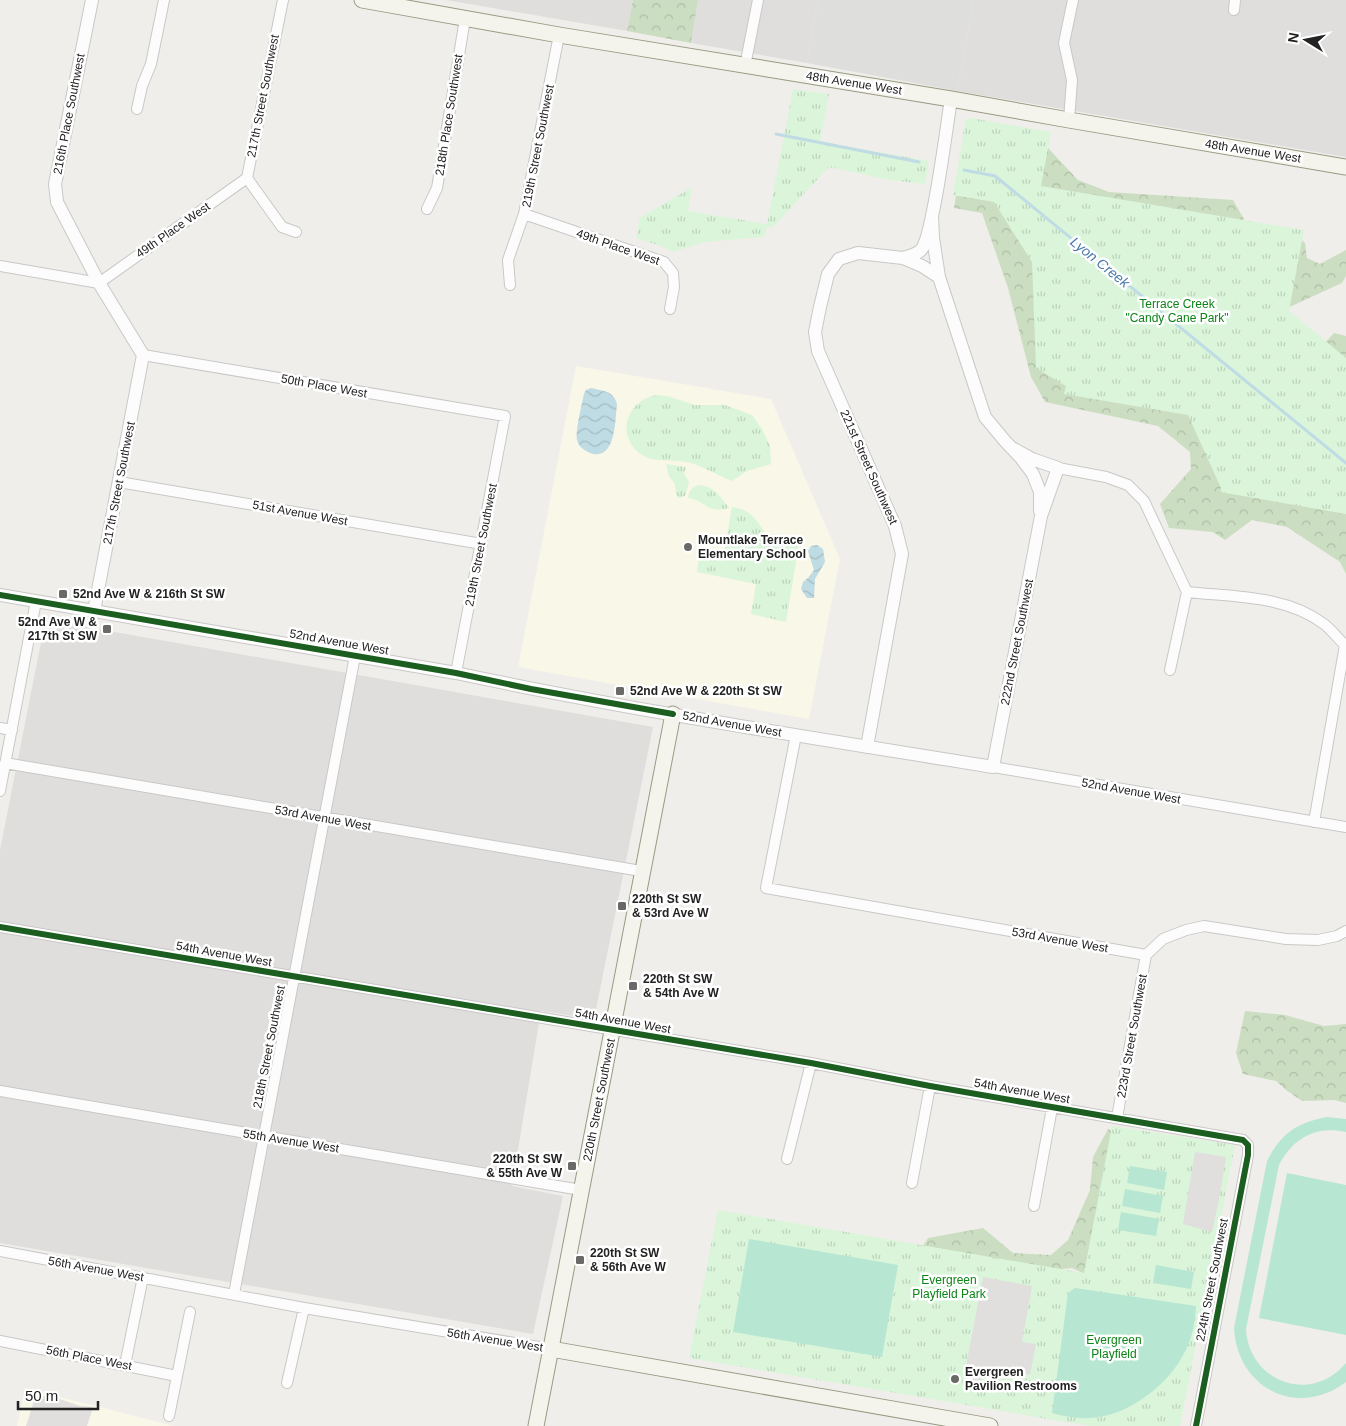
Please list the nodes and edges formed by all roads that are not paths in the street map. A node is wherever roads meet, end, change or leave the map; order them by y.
1 (92, 0) edge
2 (164, 0) edge
3 (283, 0) edge
4 (362, 0) edge
5 (758, 0) edge
6 (1073, 0) edge
7 (465, 19) junction
8 (559, 35) junction
9 (745, 66) junction
10 (951, 99) junction
11 (137, 109) dead end
12 (1069, 120) junction
13 (1346, 167) edge
14 (247, 178) junction
15 (427, 209) dead end
16 (524, 214) junction
17 (932, 215) junction
18 (296, 232) dead end
19 (903, 258) junction
20 (0, 266) edge
21 (939, 276) junction
22 (99, 283) junction
23 (510, 285) dead end
24 (670, 309) dead end
25 (143, 355) junction
26 (505, 416) joint
27 (1012, 448) junction
28 (1058, 468) junction
29 (119, 482) junction
30 (1041, 516) junction
31 (482, 544) junction
32 (1187, 592) junction
33 (0, 595) edge
34 (36, 602) junction
35 (94, 611) junction
36 (1346, 645) edge
37 (355, 656) junction
38 (1170, 670) dead end
39 (456, 674) junction
40 (673, 714) junction
41 (0, 728) edge
42 (12, 730) junction
43 (796, 735) junction
44 (867, 747) junction
45 (5, 763) junction
46 (993, 767) junction
47 (0, 791) edge
48 (324, 818) junction
49 (1314, 822) junction
50 (1346, 827) edge
51 (641, 872) junction
52 (0, 927) edge
53 (1346, 931) edge
54 (1146, 955) junction
55 (294, 977) junction
56 (613, 1031) junction
57 (812, 1063) junction
58 (930, 1086) junction
59 (0, 1091) edge
60 (1052, 1108) junction
61 (1117, 1118) junction
62 (263, 1137) junction
63 (1243, 1140) joint
64 (787, 1159) dead end
65 (912, 1183) dead end
66 (581, 1190) junction
67 (1034, 1206) dead end
68 (1, 1254) edge
69 (143, 1277) junction
70 (234, 1294) junction
71 (304, 1308) junction
72 (190, 1312) dead end
73 (0, 1341) edge
74 (551, 1349) junction
75 (125, 1366) junction
76 (177, 1376) junction
77 (287, 1383) dead end
78 (169, 1416) dead end
79 (949, 1423) edge
80 (536, 1426) edge
81 (990, 1426) edge
82 (1196, 1426) edge

1 - 22 street, 216th Place Southwest
2 - 11 street
3 - 14 street, 217th Street Southwest
4 - 7 main road, 48th Avenue West
5 - 9 street
6 - 12 street
7 - 8 main road, 48th Avenue West
7 - 15 street, 218th Place Southwest
8 - 9 main road, 48th Avenue West
8 - 16 street, 219th Street Southwest
9 - 10 main road, 48th Avenue West
10 - 12 main road, 48th Avenue West
10 - 17 street
12 - 13 main road, 48th Avenue West
14 - 18 street
14 - 22 street, 49th Place West
16 - 23 street, 219th Street Southwest
16 - 24 street, 49th Place West
17 - 19 street
17 - 21 street, 222nd Street Southwest
19 - 21 street, 221st Street Southwest
19 - 44 street, 221st Street Southwest
20 - 22 street
21 - 27 street, 222nd Street Southwest
22 - 25 street, 216th Place Southwest
25 - 26 street, 50th Place West
25 - 29 street, 217th Street Southwest
26 - 31 street, 219th Street Southwest
27 - 28 street, 222nd Street Southwest
27 - 30 street, 222nd Street Southwest
28 - 30 street, 222nd Street Southwest
28 - 32 street
29 - 31 street, 51st Avenue West
29 - 35 street, 217th Street Southwest
30 - 46 street, 222nd Street Southwest
31 - 39 street, 219th Street Southwest
32 - 36 street
32 - 38 street
33 - 34 street, 52nd Avenue West
34 - 35 street, 52nd Avenue West
34 - 42 street
35 - 37 street, 52nd Avenue West
36 - 49 street
37 - 39 street, 52nd Avenue West
37 - 48 street, 218th Street Southwest
39 - 40 street, 52nd Avenue West
40 - 43 street, 52nd Avenue West
40 - 51 main road, 220th Street Southwest
41 - 42 street
42 - 45 street
43 - 44 street, 52nd Avenue West
43 - 54 street, 53rd Avenue West
44 - 46 street, 52nd Avenue West
45 - 47 street
45 - 48 street, 53rd Avenue West
46 - 49 street, 52nd Avenue West
48 - 51 street, 53rd Avenue West
48 - 55 street, 218th Street Southwest
49 - 50 street, 52nd Avenue West
51 - 56 main road, 220th Street Southwest
52 - 55 street, 54th Avenue West
53 - 54 street
54 - 61 street, 223rd Street Southwest
55 - 56 street, 54th Avenue West
55 - 62 street, 218th Street Southwest
56 - 57 street, 54th Avenue West
56 - 66 main road, 220th Street Southwest
57 - 58 street, 54th Avenue West
57 - 64 street
58 - 60 street, 54th Avenue West
58 - 65 street
59 - 62 street, 55th Avenue West
60 - 61 street, 54th Avenue West
60 - 67 street
61 - 63 street, 54th Avenue West
62 - 66 street, 55th Avenue West
62 - 70 street, 218th Street Southwest
63 - 82 street, 224th Street Southwest
66 - 74 main road, 220th Street Southwest
68 - 69 street, 56th Avenue West
69 - 70 street, 56th Avenue West
69 - 75 street
70 - 71 street, 56th Avenue West
71 - 74 street, 56th Avenue West
71 - 77 street
72 - 76 street
73 - 75 street, 56th Place West
74 - 79 main road, 56th Avenue West
74 - 80 main road, 220th Street Southwest
75 - 76 street, 56th Place West
76 - 78 street
79 - 81 main road, 56th Avenue West

